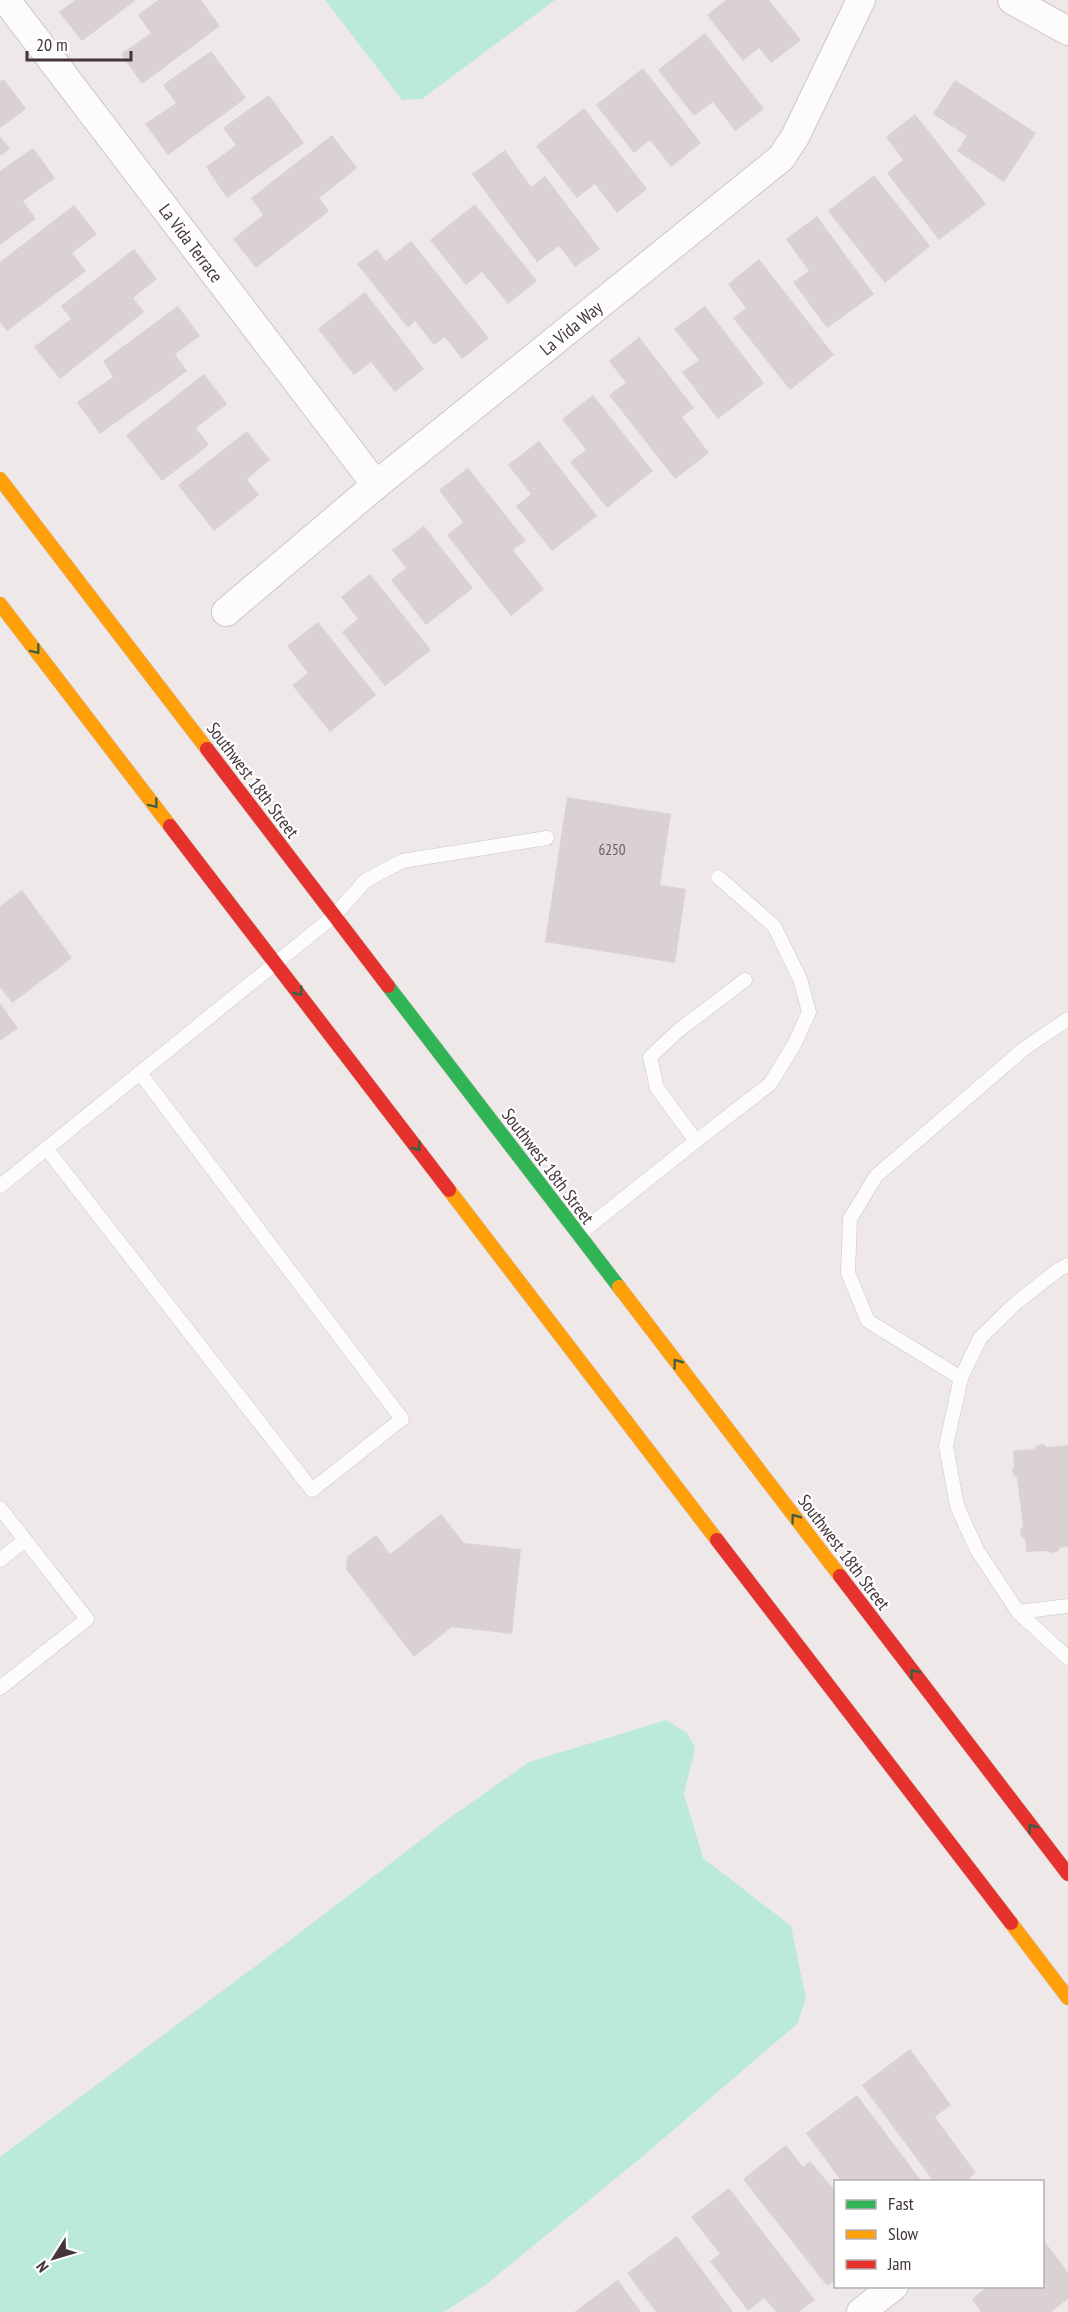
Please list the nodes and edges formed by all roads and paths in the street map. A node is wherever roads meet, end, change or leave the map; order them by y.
1 (6, 0) edge
2 (861, 0) edge
3 (1012, 0) edge
4 (1068, 31) edge
5 (0, 479) edge
6 (376, 485) junction
7 (0, 603) edge
8 (226, 612) dead end
9 (546, 838) dead end
10 (718, 877) dead end
11 (334, 916) junction
12 (276, 962) junction
13 (744, 980) dead end
14 (1068, 1019) edge
15 (140, 1073) junction
16 (696, 1141) junction
17 (46, 1148) junction
18 (0, 1186) edge
19 (578, 1235) junction
20 (1068, 1264) edge
21 (961, 1378) junction
22 (0, 1508) edge
23 (25, 1540) junction
24 (0, 1560) edge
25 (1068, 1606) edge
26 (1018, 1612) junction
27 (1068, 1658) edge
28 (0, 1688) edge
29 (1068, 1874) edge
30 (1068, 1998) edge

1 - 6 street, La Vida Terrace
2 - 6 street, La Vida Way
3 - 4 street
5 - 11 main road, Southwest 18th Street
6 - 8 street, La Vida Way
7 -> 12 main road
9 - 11 lane
10 - 16 lane
11 - 12 lane
11 - 19 main road, Southwest 18th Street
12 - 15 lane
12 -> 30 main road
13 - 16 lane
14 - 21 lane
15 - 17 lane
15 - 17 lane
16 - 19 lane
17 - 18 lane
29 -> 19 main road, Southwest 18th Street
20 - 21 lane
21 - 26 lane
22 - 23 lane
23 - 24 lane
23 - 28 lane
25 - 26 lane
26 - 27 lane

